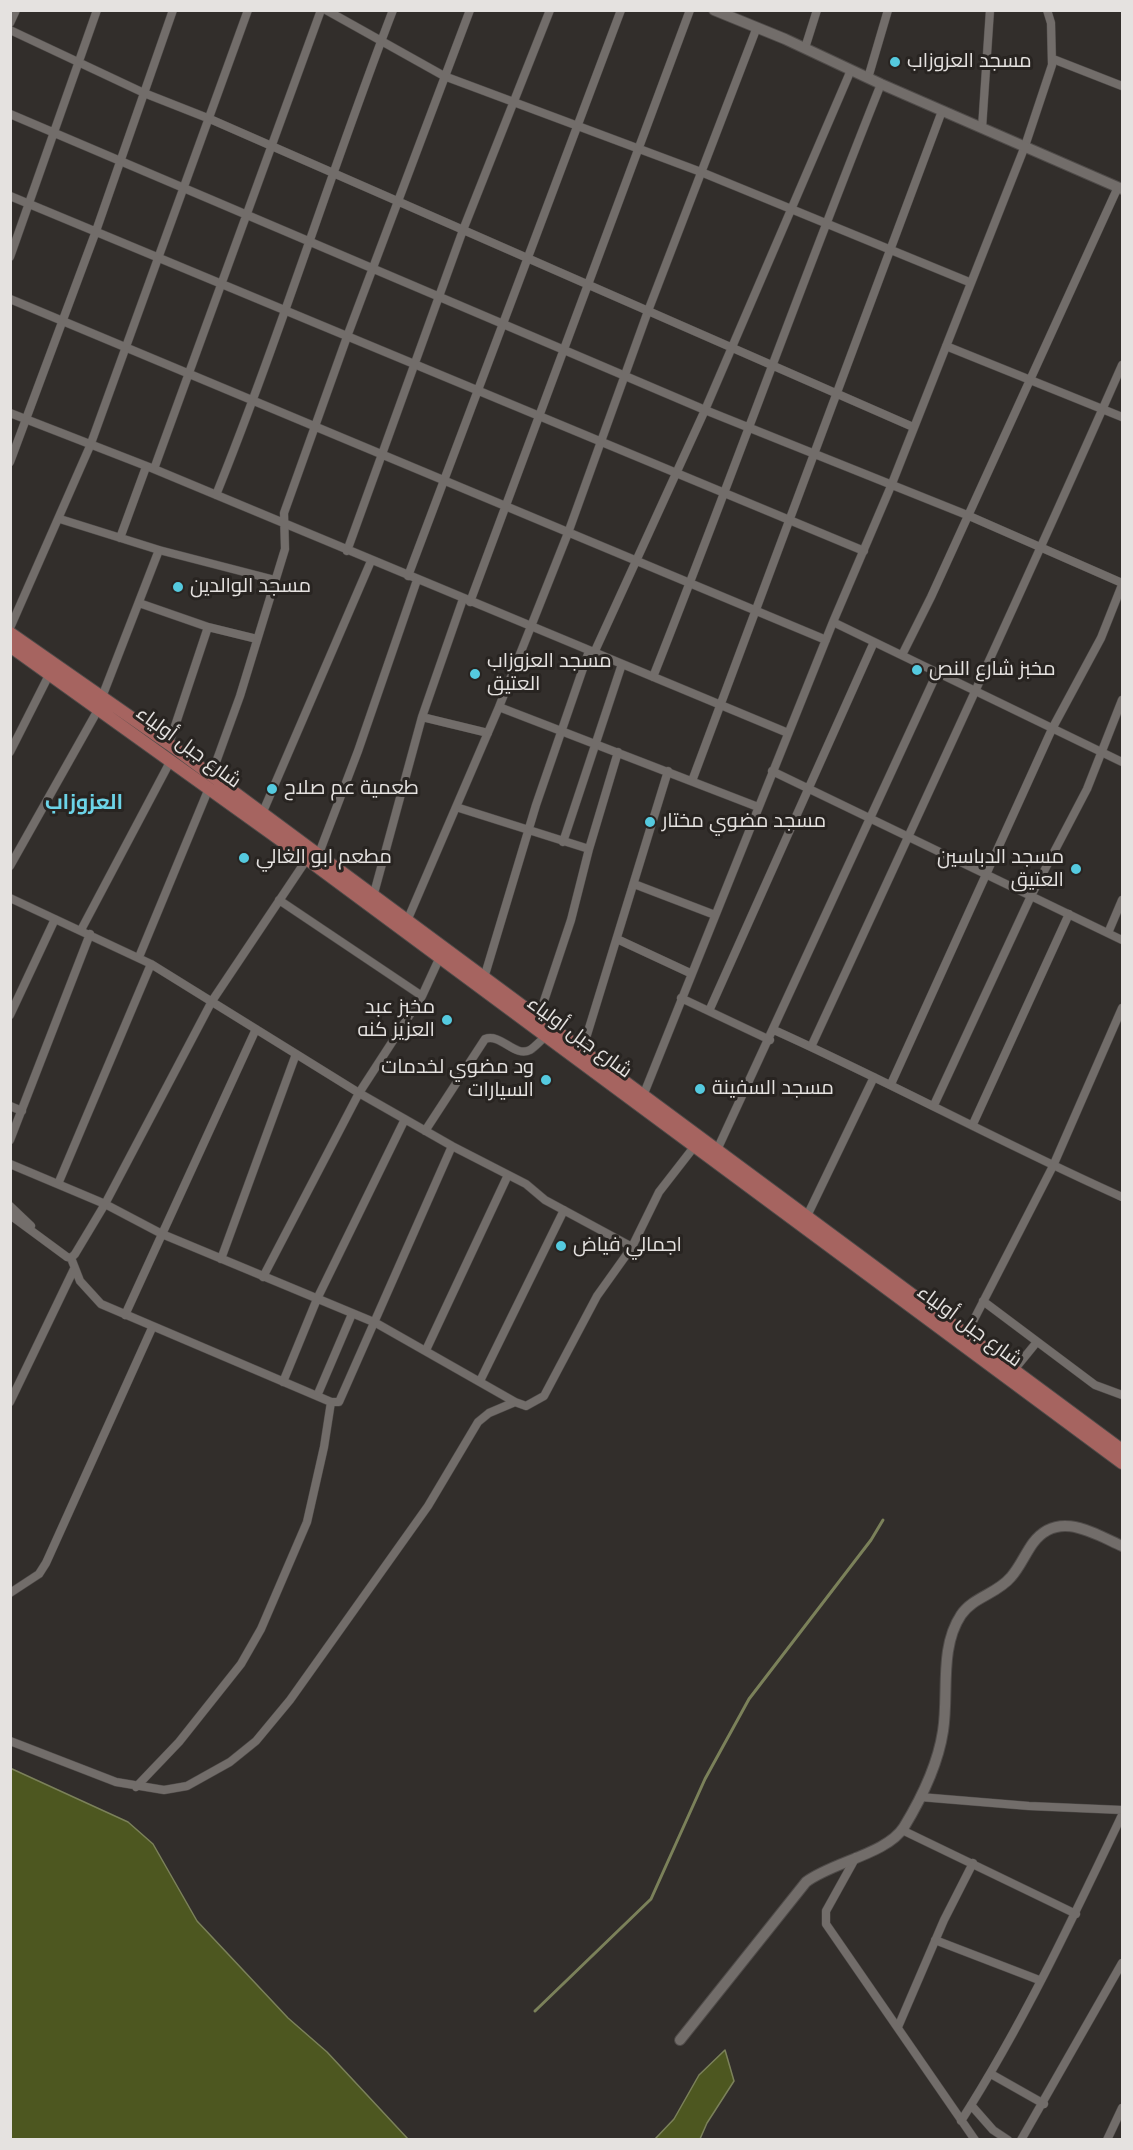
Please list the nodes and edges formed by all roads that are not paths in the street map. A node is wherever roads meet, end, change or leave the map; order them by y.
1 (16, 10) edge
2 (97, 10) edge
3 (173, 10) edge
4 (248, 10) edge
5 (321, 10) edge
6 (326, 10) edge
7 (393, 10) edge
8 (470, 10) edge
9 (550, 10) edge
10 (621, 10) edge
11 (690, 10) edge
12 (714, 10) edge
13 (817, 10) edge
14 (888, 10) edge
15 (990, 10) edge
16 (1047, 10) edge
17 (10, 23) edge
18 (757, 27) junction
19 (10, 30) edge
20 (381, 40) junction
21 (805, 48) junction
22 (1053, 58) junction
23 (79, 61) junction
24 (851, 70) junction
25 (444, 76) junction
26 (868, 78) junction
27 (881, 84) junction
28 (1122, 86) edge
29 (144, 93) junction
30 (513, 103) junction
31 (942, 111) junction
32 (10, 114) edge
33 (210, 119) junction
34 (576, 125) junction
35 (982, 128) junction
36 (56, 132) junction
37 (270, 146) junction
38 (1025, 146) junction
39 (637, 149) junction
40 (120, 160) junction
41 (701, 172) junction
42 (334, 174) junction
43 (185, 188) junction
44 (1120, 188) edge
45 (10, 196) edge
46 (30, 203) junction
47 (397, 203) junction
48 (791, 209) junction
49 (247, 215) junction
50 (825, 223) junction
51 (463, 230) junction
52 (96, 231) junction
53 (308, 242) junction
54 (889, 248) junction
55 (10, 257) edge
56 (160, 258) junction
57 (527, 259) junction
58 (374, 269) junction
59 (969, 282) junction
60 (223, 284) junction
61 (588, 284) junction
62 (438, 297) junction
63 (10, 299) edge
64 (286, 308) junction
65 (648, 311) junction
66 (63, 321) junction
67 (502, 324) junction
68 (348, 334) junction
69 (946, 346) junction
70 (732, 348) junction
71 (125, 349) junction
72 (566, 351) junction
73 (414, 362) junction
74 (772, 365) junction
75 (1122, 365) edge
76 (190, 374) junction
77 (624, 376) junction
78 (1031, 379) junction
79 (479, 390) junction
80 (837, 394) junction
81 (254, 401) junction
82 (705, 410) junction
83 (1103, 410) junction
84 (10, 413) edge
85 (540, 417) junction
86 (1122, 417) edge
87 (26, 420) junction
88 (913, 427) junction
89 (314, 428) junction
90 (747, 428) junction
91 (600, 443) junction
92 (90, 446) junction
93 (812, 454) junction
94 (380, 455) junction
95 (10, 462) edge
96 (150, 468) junction
97 (676, 473) junction
98 (445, 481) junction
99 (891, 486) junction
100 (725, 493) junction
101 (216, 495) junction
102 (505, 507) junction
103 (967, 515) junction
104 (60, 519) junction
105 (789, 520) junction
106 (283, 524) junction
107 (568, 533) junction
108 (120, 538) junction
109 (159, 549) junction
110 (1042, 549) junction
111 (864, 550) junction
112 (347, 551) junction
113 (371, 561) junction
114 (636, 561) junction
115 (408, 576) junction
116 (275, 580) junction
117 (417, 580) junction
118 (690, 584) junction
119 (1122, 584) edge
120 (466, 600) junction
121 (139, 603) junction
122 (753, 610) junction
123 (832, 622) junction
124 (208, 627) junction
125 (530, 627) junction
126 (10, 628) edge
127 (10, 633) edge
128 (257, 639) junction
129 (826, 640) junction
130 (874, 642) junction
131 (10, 646) edge
132 (591, 652) junction
133 (902, 655) junction
134 (622, 664) junction
135 (50, 673) junction
136 (937, 674) junction
137 (653, 677) junction
138 (974, 691) junction
139 (1122, 700) edge
140 (101, 703) junction
141 (719, 704) junction
142 (499, 707) junction
143 (422, 717) junction
144 (1052, 729) junction
145 (562, 730) junction
146 (788, 733) junction
147 (488, 734) junction
148 (596, 743) junction
149 (169, 744) junction
150 (1101, 751) junction
151 (10, 752) edge
152 (618, 752) junction
153 (171, 760) junction
154 (1122, 762) edge
155 (668, 771) junction
156 (772, 771) junction
157 (692, 781) junction
158 (210, 782) junction
159 (810, 789) junction
160 (456, 807) junction
161 (758, 807) junction
162 (262, 814) junction
163 (870, 819) junction
164 (528, 831) junction
165 (908, 837) junction
166 (563, 842) junction
167 (589, 849) junction
168 (312, 858) junction
169 (10, 866) edge
170 (987, 874) junction
171 (634, 884) junction
172 (353, 888) junction
173 (1030, 896) junction
174 (373, 897) junction
175 (10, 898) edge
176 (279, 900) junction
177 (1122, 900) edge
178 (1069, 914) junction
179 (715, 915) junction
180 (55, 919) junction
181 (407, 921) junction
182 (81, 930) junction
183 (1108, 933) junction
184 (90, 934) junction
185 (617, 939) junction
186 (1122, 940) edge
187 (139, 957) junction
188 (439, 959) junction
189 (151, 964) junction
190 (690, 973) junction
191 (484, 978) junction
192 (422, 996) junction
193 (681, 998) junction
194 (212, 1001) junction
195 (1122, 1008) edge
196 (709, 1011) junction
197 (10, 1014) edge
198 (538, 1019) junction
199 (256, 1029) junction
200 (774, 1030) junction
201 (545, 1037) junction
202 (770, 1040) junction
203 (811, 1047) junction
204 (582, 1051) junction
205 (296, 1054) junction
206 (874, 1077) junction
207 (891, 1084) junction
208 (359, 1093) junction
209 (643, 1096) junction
210 (934, 1105) junction
211 (10, 1106) edge
212 (22, 1111) junction
213 (405, 1119) junction
214 (973, 1124) junction
215 (425, 1131) junction
216 (10, 1140) edge
217 (452, 1146) junction
218 (694, 1147) junction
219 (717, 1150) junction
220 (10, 1164) edge
221 (1053, 1166) junction
222 (508, 1175) junction
223 (58, 1184) junction
224 (1122, 1197) edge
225 (105, 1204) junction
226 (10, 1206) edge
227 (564, 1210) junction
228 (10, 1215) edge
229 (807, 1216) junction
230 (162, 1234) junction
231 (38, 1235) junction
232 (632, 1247) junction
233 (71, 1258) junction
234 (221, 1259) junction
235 (74, 1269) junction
236 (263, 1277) junction
237 (317, 1299) junction
238 (983, 1301) junction
239 (352, 1314) junction
240 (125, 1315) junction
241 (376, 1323) junction
242 (152, 1328) junction
243 (966, 1335) junction
244 (1036, 1343) junction
245 (426, 1350) junction
246 (1014, 1370) junction
247 (480, 1381) junction
248 (284, 1382) junction
249 (1122, 1395) edge
250 (317, 1396) junction
251 (10, 1402) edge
252 (332, 1402) junction
253 (515, 1402) junction
254 (1122, 1450) edge
255 (1122, 1463) edge
256 (1122, 1546) edge
257 (10, 1593) edge
258 (10, 1741) edge
259 (136, 1788) junction
260 (920, 1797) junction
261 (1122, 1810) edge
262 (1122, 1815) edge
263 (902, 1830) junction
264 (856, 1857) junction
265 (973, 1863) junction
266 (1076, 1914) junction
267 (935, 1940) junction
268 (1122, 1963) edge
269 (1039, 1980) junction
270 (898, 2027) junction
271 (680, 2040) dead end
272 (991, 2074) junction
273 (1044, 2104) junction
274 (971, 2105) junction
275 (1122, 2108) edge
276 (961, 2121) junction
277 (975, 2139) edge
278 (1008, 2139) edge
279 (1021, 2139) edge
280 (1107, 2139) edge

1 - 17 street
2 - 23 street
3 - 29 street
4 - 33 street
5 - 37 street
6 - 20 street
7 - 20 street
8 - 25 street
9 - 30 street
10 - 34 street
11 - 39 street
12 - 18 street
13 - 21 street
14 - 26 street
15 - 35 street
16 - 22 street
18 - 21 street
18 - 41 street
19 - 23 street
20 - 25 street
20 - 42 street
21 - 24 street
22 - 28 street
22 - 38 street
23 - 29 street
23 - 36 street
24 - 26 street
24 - 48 street
25 - 30 street
25 - 47 street
26 - 27 street
27 - 31 street
27 - 50 street
29 - 33 street
29 - 40 street
30 - 34 street
30 - 51 street
31 - 35 street
31 - 54 street
32 - 36 street
33 - 37 street
33 - 43 street
34 - 39 street
34 - 57 street
35 - 38 street
36 - 40 street
36 - 46 street
37 - 42 street
37 - 49 street
38 - 44 street
38 - 59 street
39 - 41 street
39 - 61 street
40 - 43 street
40 - 52 street
41 - 48 street
41 - 65 street
42 - 47 street
42 - 53 street
43 - 49 street
43 - 56 street
44 - 78 street
45 - 46 street
46 - 52 street
46 - 55 street
47 - 51 street
47 - 58 street
48 - 50 street
48 - 70 street
49 - 53 street
49 - 60 street
50 - 54 street
50 - 74 street
51 - 57 street
51 - 62 street
52 - 56 street
52 - 66 street
53 - 58 street
53 - 64 street
54 - 59 street
54 - 80 street
56 - 60 street
56 - 71 street
57 - 61 street
57 - 67 street
58 - 62 street
58 - 68 street
59 - 69 street
60 - 64 street
60 - 76 street
61 - 65 street
61 - 72 street
62 - 67 street
62 - 73 street
63 - 66 street
64 - 68 street
64 - 81 street
65 - 70 street
65 - 77 street
66 - 71 street
66 - 87 street
67 - 72 street
67 - 79 street
68 - 73 street
68 - 89 street
69 - 78 street
69 - 88 street
70 - 74 street
70 - 82 street
71 - 76 street
71 - 92 street
72 - 77 street
72 - 85 street
73 - 79 street
73 - 94 street
74 - 80 street
74 - 90 street
75 - 83 street
76 - 81 street
76 - 96 street
77 - 82 street
77 - 91 street
78 - 83 street
78 - 103 street
79 - 85 street
79 - 98 street
80 - 88 street
80 - 93 street
81 - 89 street
81 - 101 street
82 - 90 street
82 - 97 street
83 - 86 street
83 - 110 street
84 - 87 street
85 - 91 street
85 - 102 street
87 - 92 street
87 - 95 street
88 - 99 street
89 - 94 street
89 - 106 street
90 - 93 street
90 - 100 street
91 - 97 street
91 - 107 street
92 - 96 street
92 - 104 street
93 - 99 street
93 - 105 street
94 - 98 street
94 - 112 street
96 - 101 street
96 - 108 street
97 - 100 street
97 - 114 street
98 - 102 street
98 - 115 street
99 - 103 street
99 - 111 street
100 - 105 street
100 - 118 street
101 - 106 street
102 - 107 street
102 - 120 street
103 - 110 street
103 - 133 street
104 - 108 street
104 - 126 street
105 - 111 street
105 - 122 street
106 - 112 street
106 - 116 street
107 - 114 street
107 - 125 street
108 - 109 street
109 - 116 street
109 - 121 street
110 - 119 street
110 - 138 street
111 - 123 street
112 - 113 street
113 - 115 street
113 - 162 street
114 - 118 street
114 - 132 street
115 - 117 street
116 - 128 street
117 - 120 street
117 - 168 street
118 - 122 street
118 - 137 street
119 - 144 street
120 - 125 street
120 - 143 street
121 - 124 street
121 - 140 street
122 - 129 street
122 - 141 street
123 - 129 street
123 - 130 street
124 - 128 street
124 - 149 street
125 - 132 street
125 - 142 street
127 - 140 main road, شارع جبل أولياء
128 - 158 street
129 - 146 street
130 - 133 street
130 - 159 street
131 - 135 main road, شارع جبل أولياء
132 - 134 street
132 - 145 street
133 - 136 street
134 - 137 street
134 - 148 street
135 - 140 main road, شارع جبل أولياء
135 - 151 street
136 - 138 street
136 - 163 street
137 - 141 street
138 - 144 street
138 - 165 street
139 - 150 street
140 - 149 main road, شارع جبل أولياء
140 - 153 main road, شارع جبل أولياء
140 - 169 street
141 - 146 street
141 - 157 street
142 - 145 street
142 - 147 street
143 - 147 street
143 - 174 street
144 - 150 street
144 - 170 street
145 - 148 street
145 - 164 street
146 - 156 street
147 - 160 street
148 - 152 street
148 - 166 street
149 - 158 main road, شارع جبل أولياء
150 - 154 street
150 - 173 street
152 - 155 street
152 - 167 street
153 - 158 main road, شارع جبل أولياء
153 - 182 street
155 - 157 street
155 - 171 street
156 - 159 street
156 - 161 street
157 - 161 street
158 - 162 main road, شارع جبل أولياء
158 - 168 main road, شارع جبل أولياء
158 - 187 street
159 - 163 street
159 - 196 street
160 - 164 street
160 - 181 street
161 - 179 street
162 - 168 main road, شارع جبل أولياء
163 - 165 street
163 - 200 street
164 - 166 street
164 - 191 street
165 - 170 street
165 - 203 street
166 - 167 street
167 - 198 street
168 - 172 main road, شارع جبل أولياء
168 - 176 street
170 - 173 street
170 - 207 street
171 - 179 street
171 - 185 street
172 - 174 main road, شارع جبل أولياء
172 - 188 main road, شارع جبل أولياء
173 - 178 street
173 - 210 street
174 - 181 main road, شارع جبل أولياء
175 - 180 street
176 - 192 street
176 - 194 street
177 - 183 street
178 - 183 street
178 - 214 street
179 - 190 street
180 - 182 street
180 - 197 street
181 - 191 main road, شارع جبل أولياء
182 - 184 street
183 - 186 street
184 - 187 street
184 - 212 street
185 - 190 street
185 - 204 street
187 - 189 street
188 - 192 street
188 - 201 main road, شارع جبل أولياء
189 - 194 street
189 - 223 street
190 - 193 street
191 - 198 main road, شارع جبل أولياء
192 - 208 street
193 - 196 street
193 - 209 street
194 - 199 street
194 - 225 street
195 - 221 street
196 - 202 street
198 - 204 main road, شارع جبل أولياء
199 - 205 street
199 - 230 street
200 - 202 street
200 - 203 street
201 - 215 street
201 - 218 main road, شارع جبل أولياء
202 - 219 street
203 - 206 street
204 - 209 main road, شارع جبل أولياء
205 - 208 street
205 - 234 street
206 - 207 street
206 - 229 street
207 - 210 street
208 - 213 street
208 - 236 street
209 - 219 main road, شارع جبل أولياء
210 - 214 street
211 - 212 street
212 - 216 street
213 - 215 street
213 - 237 street
214 - 221 street
215 - 217 street
217 - 222 street
217 - 241 street
218 - 232 street
218 - 255 main road, شارع جبل أولياء
219 - 229 main road, شارع جبل أولياء
220 - 223 street
221 - 224 street
221 - 238 street
222 - 227 street
222 - 245 street
223 - 225 street
225 - 230 street
225 - 233 street
226 - 231 street
227 - 232 street
227 - 247 street
228 - 231 street
229 - 243 main road, شارع جبل أولياء
230 - 234 street
230 - 240 street
231 - 233 street
232 - 253 street
233 - 235 street
234 - 236 street
235 - 240 street
235 - 251 street
236 - 237 street
237 - 239 street
237 - 248 street
238 - 243 street
238 - 244 street
239 - 241 street
239 - 250 street
240 - 242 street
241 - 245 street
241 - 252 street
242 - 248 street
242 - 257 street
243 - 246 main road, شارع جبل أولياء
244 - 246 street
244 - 249 street
245 - 247 street
246 - 254 main road, شارع جبل أولياء
247 - 253 street
248 - 250 street
250 - 252 street
252 - 259 street
253 - 259 street
256 - 260 street
258 - 259 street
260 - 261 street
260 - 263 street
262 - 266 street
263 - 264 street
263 - 265 street
264 - 270 street
264 - 271 street
265 - 266 street
265 - 267 street
266 - 269 street
267 - 269 street
267 - 270 street
268 - 273 street
269 - 272 street
270 - 276 street
272 - 273 street
272 - 274 street
273 - 279 street
274 - 276 street
274 - 278 street
275 - 280 street
276 - 277 street

